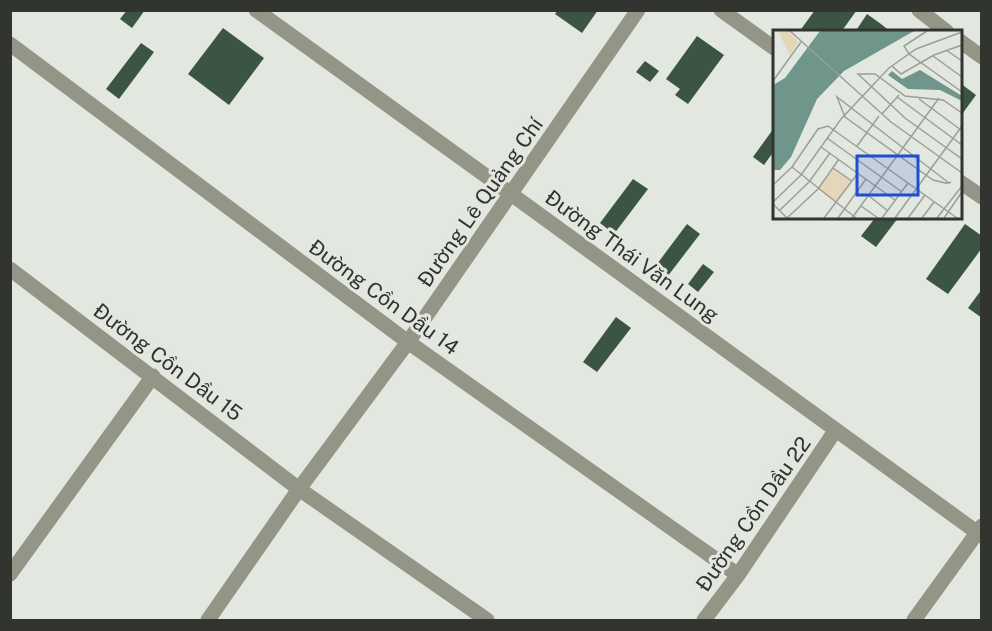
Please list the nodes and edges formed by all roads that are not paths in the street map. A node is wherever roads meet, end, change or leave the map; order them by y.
1 (256, 10) edge
2 (638, 10) edge
3 (722, 10) edge
4 (918, 10) edge
5 (944, 30) edge
6 (962, 43) edge
7 (10, 44) edge
8 (773, 47) edge
9 (981, 57) edge
10 (962, 183) edge
11 (512, 194) junction
12 (981, 197) edge
13 (10, 269) edge
14 (408, 342) junction
15 (153, 376) junction
16 (835, 431) junction
17 (299, 489) junction
18 (980, 532) edge
19 (10, 574) edge
20 (738, 575) junction
21 (208, 621) edge
22 (487, 621) edge
23 (704, 621) edge
24 (914, 621) edge

1 - 11 street, Đường Thái Văn Lung
2 - 11 street, Đường Lê Quảng Chí
3 - 8 street
4 - 5 street
6 - 9 street
7 - 14 street, Đường Cồn Dầu 14
10 - 12 street
11 - 14 street, Đường Lê Quảng Chí
11 - 16 street, Đường Thái Văn Lung
13 - 15 street, Đường Cồn Dầu 15
14 - 17 street, Đường Lê Quảng Chí
14 - 20 street, Đường Cồn Dầu 14
15 - 17 street, Đường Cồn Dầu 15
15 - 19 street
16 - 18 street, Đường Thái Văn Lung
16 - 20 street, Đường Cồn Dầu 22
17 - 21 street, Đường Lê Quảng Chí
17 - 22 street, Đường Cồn Dầu 15
18 - 24 street
20 - 23 street, Đường Cồn Dầu 22

